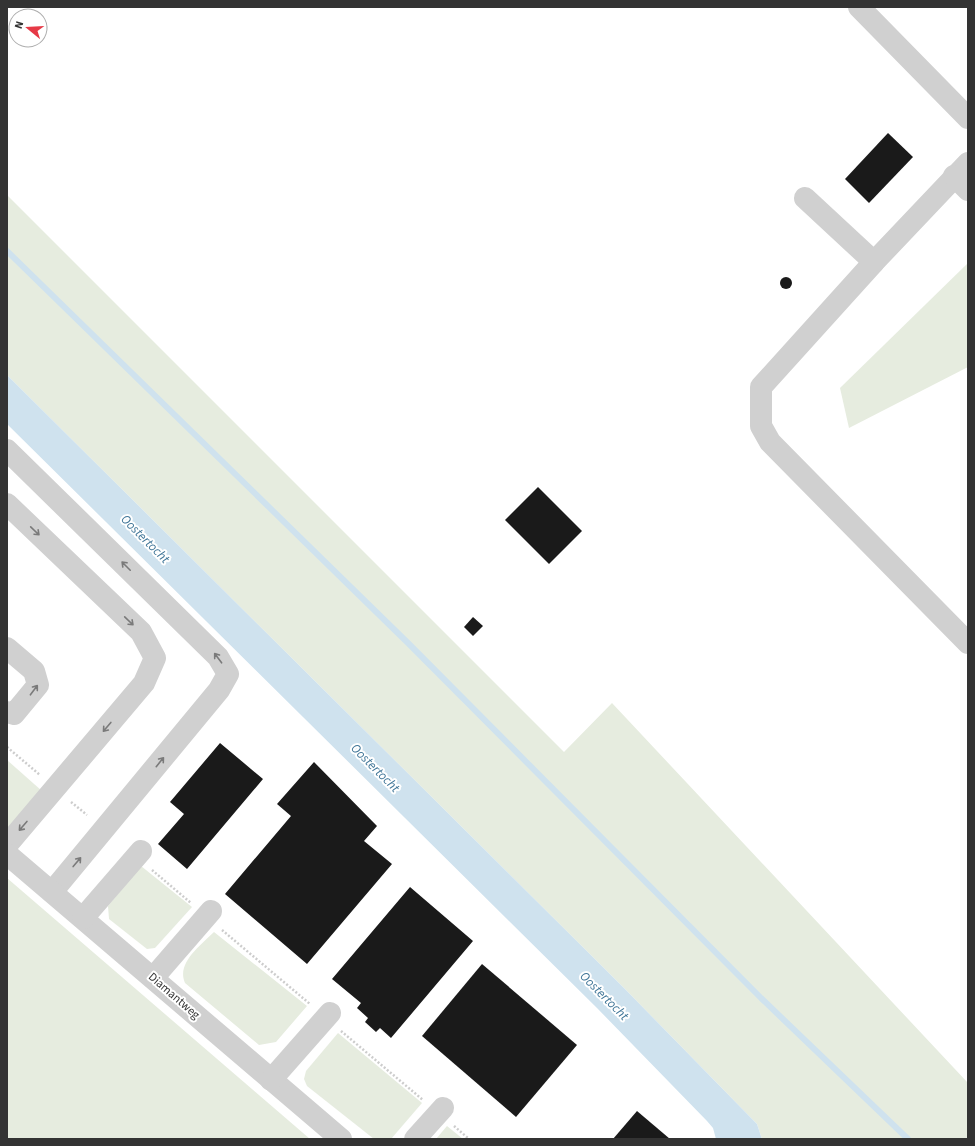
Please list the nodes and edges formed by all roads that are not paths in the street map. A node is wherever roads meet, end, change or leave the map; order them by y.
1 (859, 7) edge
2 (968, 118) edge
3 (964, 177) edge
4 (805, 198) dead end
5 (874, 262) junction
6 (7, 450) edge
7 (7, 504) edge
8 (968, 643) edge
9 (7, 648) edge
10 (7, 712) edge
11 (7, 845) edge
12 (7, 854) edge
13 (138, 854) road end
14 (52, 892) junction
15 (209, 914) road end
16 (83, 918) junction
17 (153, 978) junction
18 (328, 1015) road end
19 (271, 1080) junction
20 (440, 1110) road end
21 (341, 1139) edge
22 (415, 1139) edge

1 - 2 street
3 - 5 street
4 - 5 street
5 - 8 street
14 -> 6 street
7 -> 11 street
10 -> 9 street
12 - 14 street, Diamantweg
13 - 16 street
14 - 16 street, Diamantweg
15 - 17 street
16 - 17 street, Diamantweg
17 - 19 street, Diamantweg
18 - 19 street
19 - 21 street, Diamantweg
20 - 22 street

